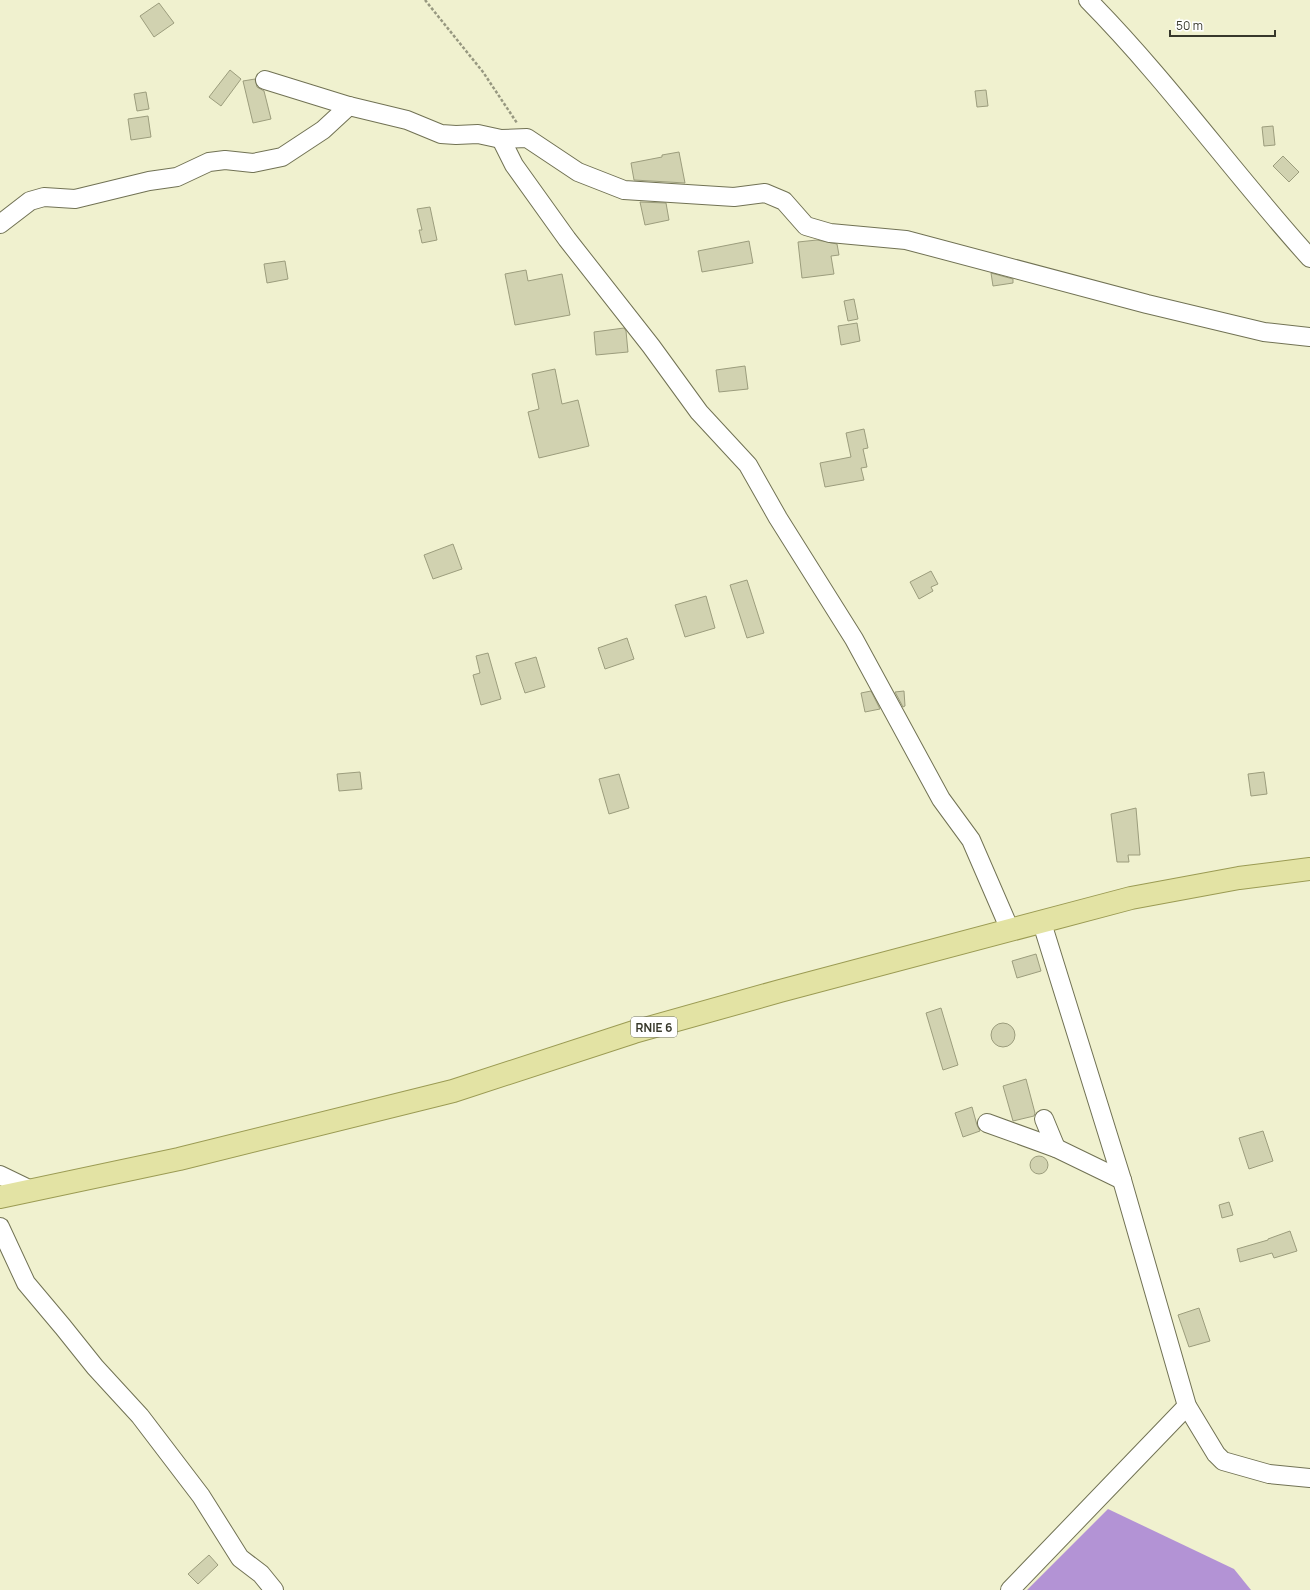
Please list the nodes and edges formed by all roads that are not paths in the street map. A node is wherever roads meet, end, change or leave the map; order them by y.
1 (1088, 0) edge
2 (266, 80) dead end
3 (349, 106) junction
4 (501, 139) junction
5 (0, 224) edge
6 (1310, 258) edge
7 (1310, 337) edge
8 (1310, 869) edge
9 (1042, 922) junction
10 (1010, 930) junction
11 (1044, 1119) dead end
12 (987, 1123) dead end
13 (1056, 1148) junction
14 (0, 1175) edge
15 (1122, 1180) junction
16 (30, 1190) junction
17 (0, 1197) edge
18 (0, 1227) edge
19 (1186, 1406) junction
20 (1310, 1478) edge
21 (274, 1590) edge
22 (1010, 1590) edge

1 - 6 street
2 - 3 street
3 - 4 street
3 - 5 street
4 - 7 street
4 - 10 street
8 - 9 main road, RNIE 6
9 - 10 main road, RNIE 6
9 - 15 street
10 - 16 main road, RNIE 6
11 - 13 street
12 - 13 street
13 - 15 street
14 - 16 street
15 - 19 street
16 - 17 main road, RNIE 6
18 - 21 street
19 - 20 street
19 - 22 street

